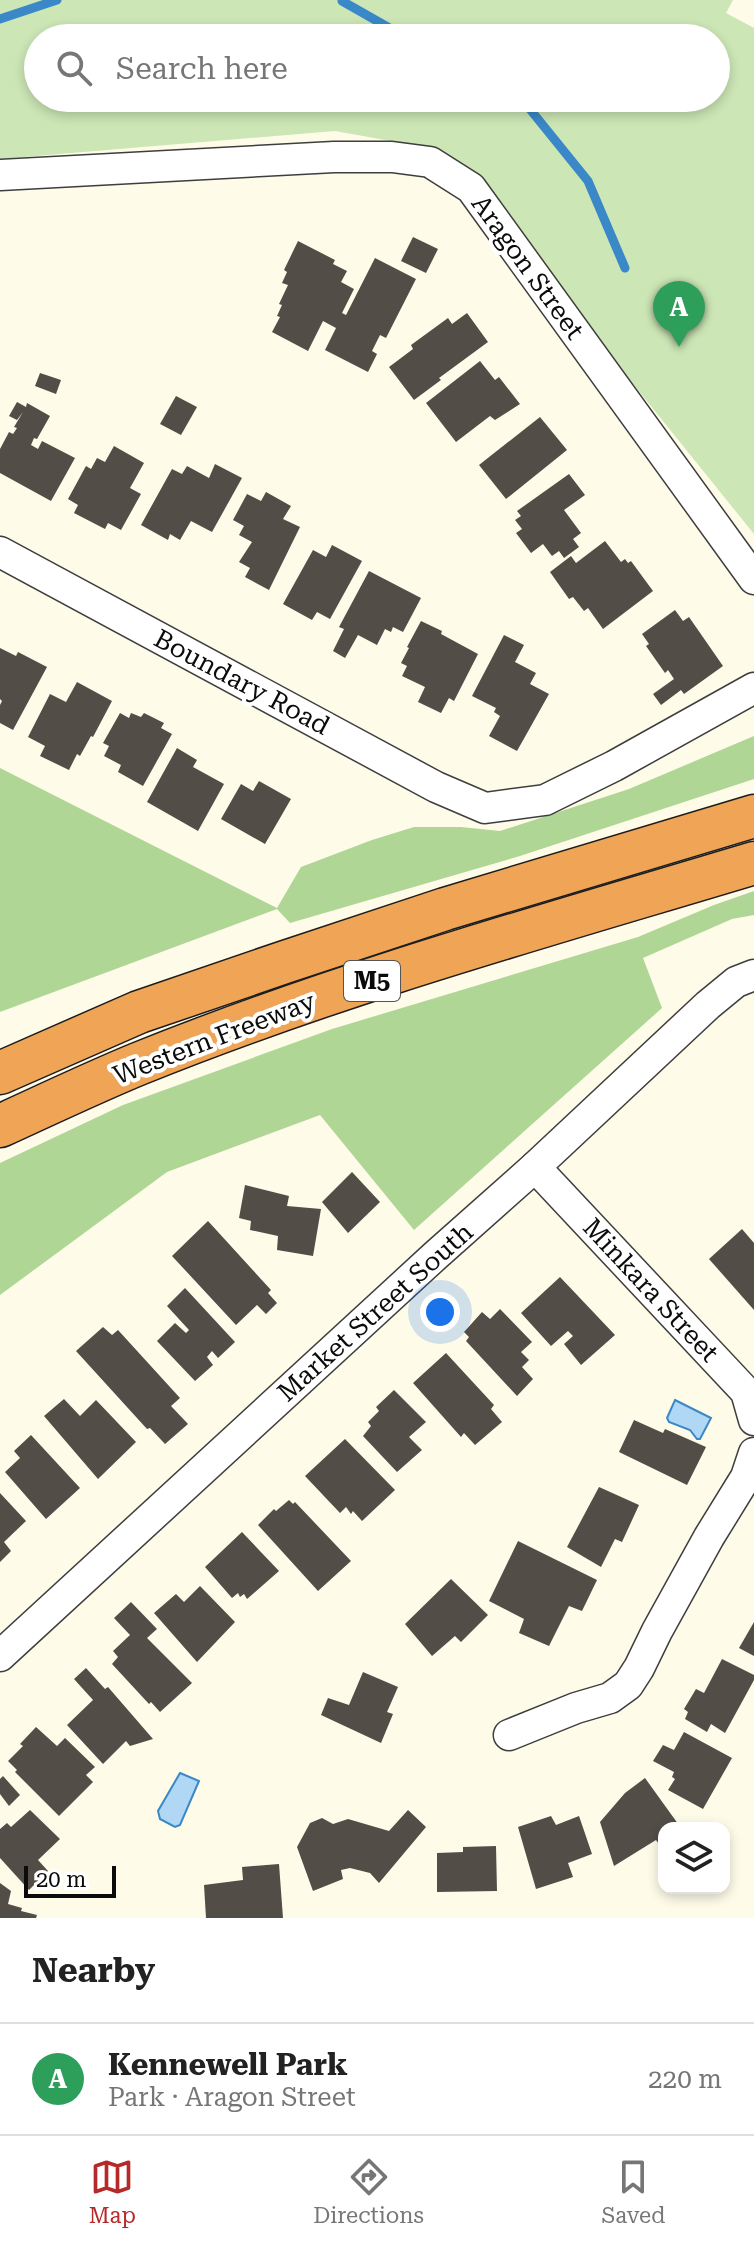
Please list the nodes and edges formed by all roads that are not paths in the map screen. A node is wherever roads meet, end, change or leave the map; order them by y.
1 (0, 175) edge
2 (0, 552) edge
3 (754, 579) edge
4 (754, 688) edge
5 (754, 816) edge
6 (754, 863) edge
7 (754, 975) edge
8 (0, 1073) edge
9 (0, 1126) edge
10 (535, 1167) junction
11 (754, 1420) edge
12 (754, 1453) edge
13 (0, 1656) edge
14 (509, 1735) dead end

1 - 3 street, Aragon Street
2 - 4 street, Boundary Road
5 - 8 highway, Western Freeway / M5
6 - 9 highway, Western Freeway / M5
7 - 10 street, Market Street South
10 - 11 street, Minkara Street
10 - 13 street, Market Street South
12 - 14 street

